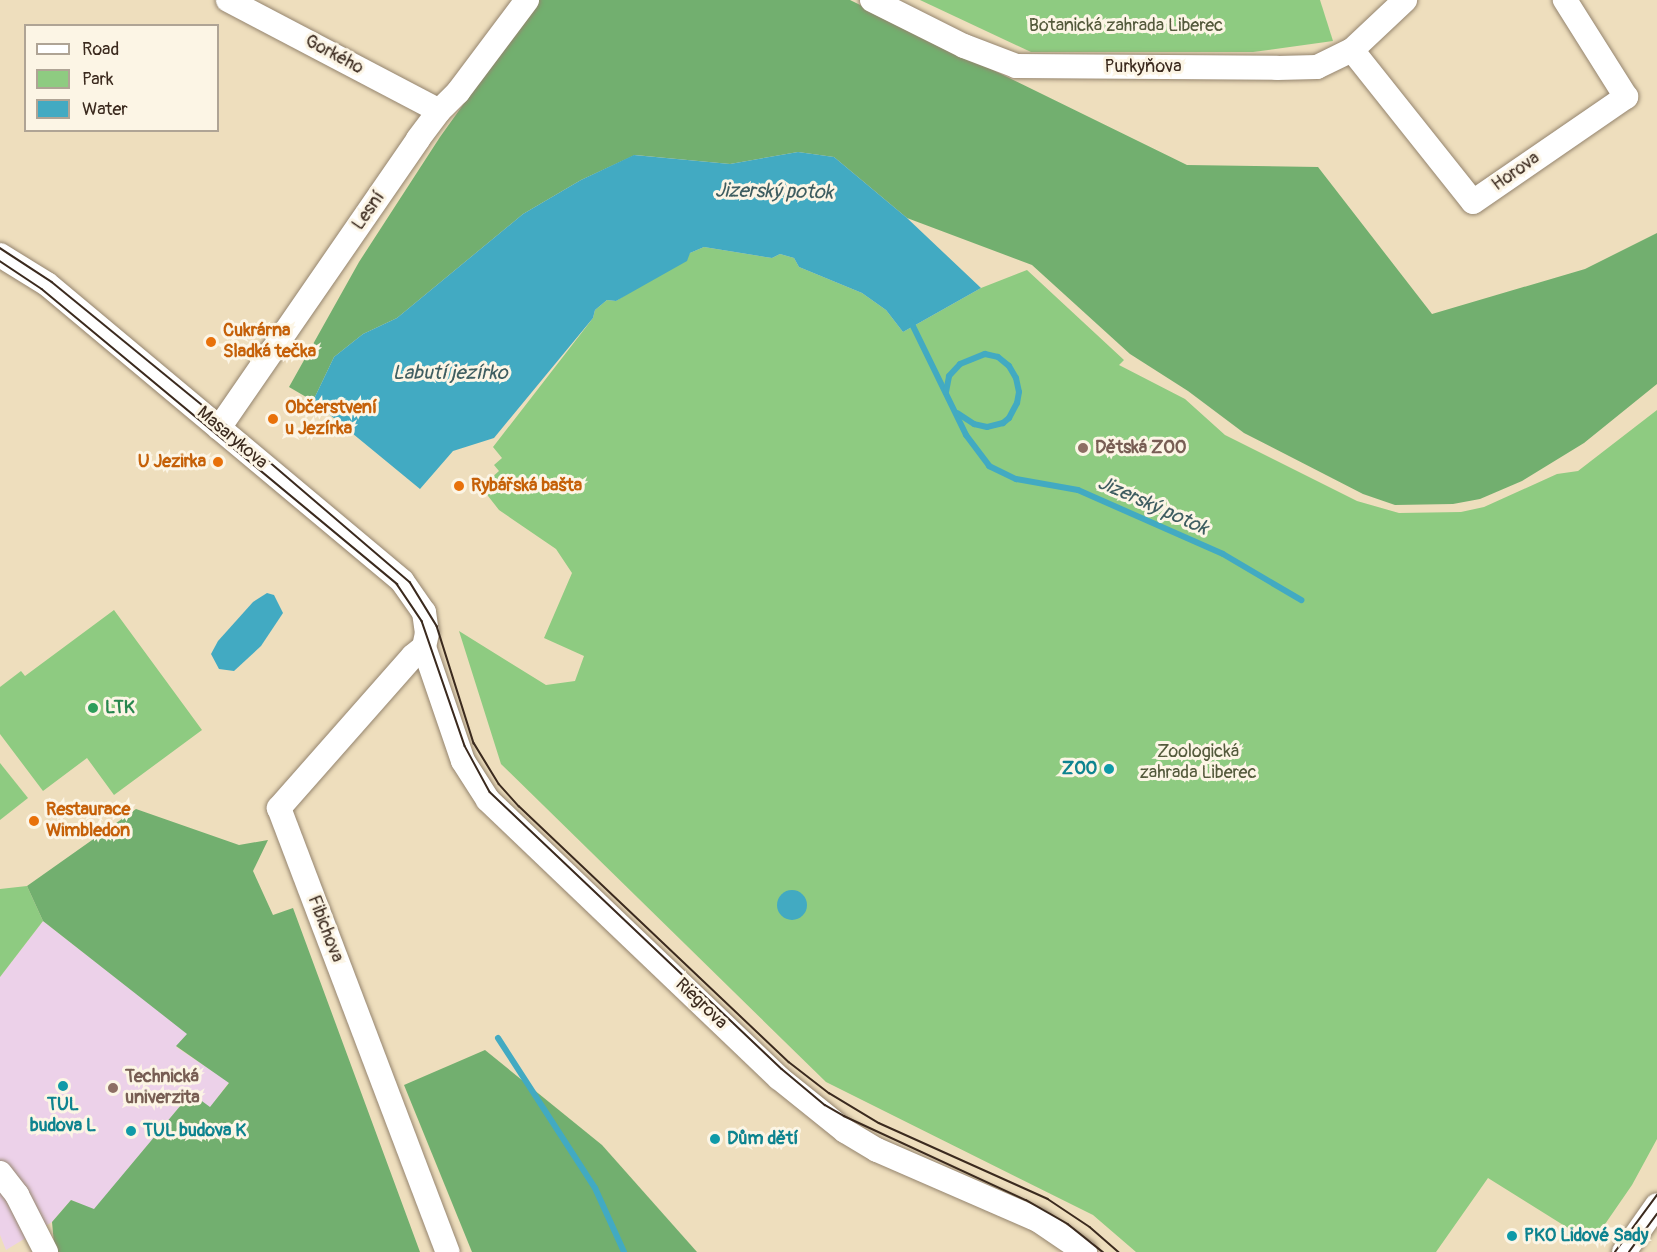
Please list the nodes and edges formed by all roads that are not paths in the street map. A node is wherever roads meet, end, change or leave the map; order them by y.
1 (228, 0) edge
2 (527, 0) edge
3 (872, 0) edge
4 (1405, 0) edge
5 (1565, 0) edge
6 (1352, 50) junction
7 (439, 111) junction
8 (0, 255) edge
9 (219, 428) junction
10 (424, 648) junction
11 (0, 1173) edge
12 (1657, 1205) edge
13 (46, 1252) edge
14 (448, 1252) edge
15 (1085, 1252) edge
16 (1624, 1252) edge

1 - 7 street, Gorkého
2 - 7 street, Lesní
3 - 6 street, Purkyňova
4 - 6 street, Purkyňova
5 - 6 street, Horova
7 - 9 street, Lesní
8 - 9 street, Masarykova
9 - 10 street, Masarykova
10 - 14 street, Fibichova
10 - 15 street, Riegrova
11 - 13 street
12 - 16 street

